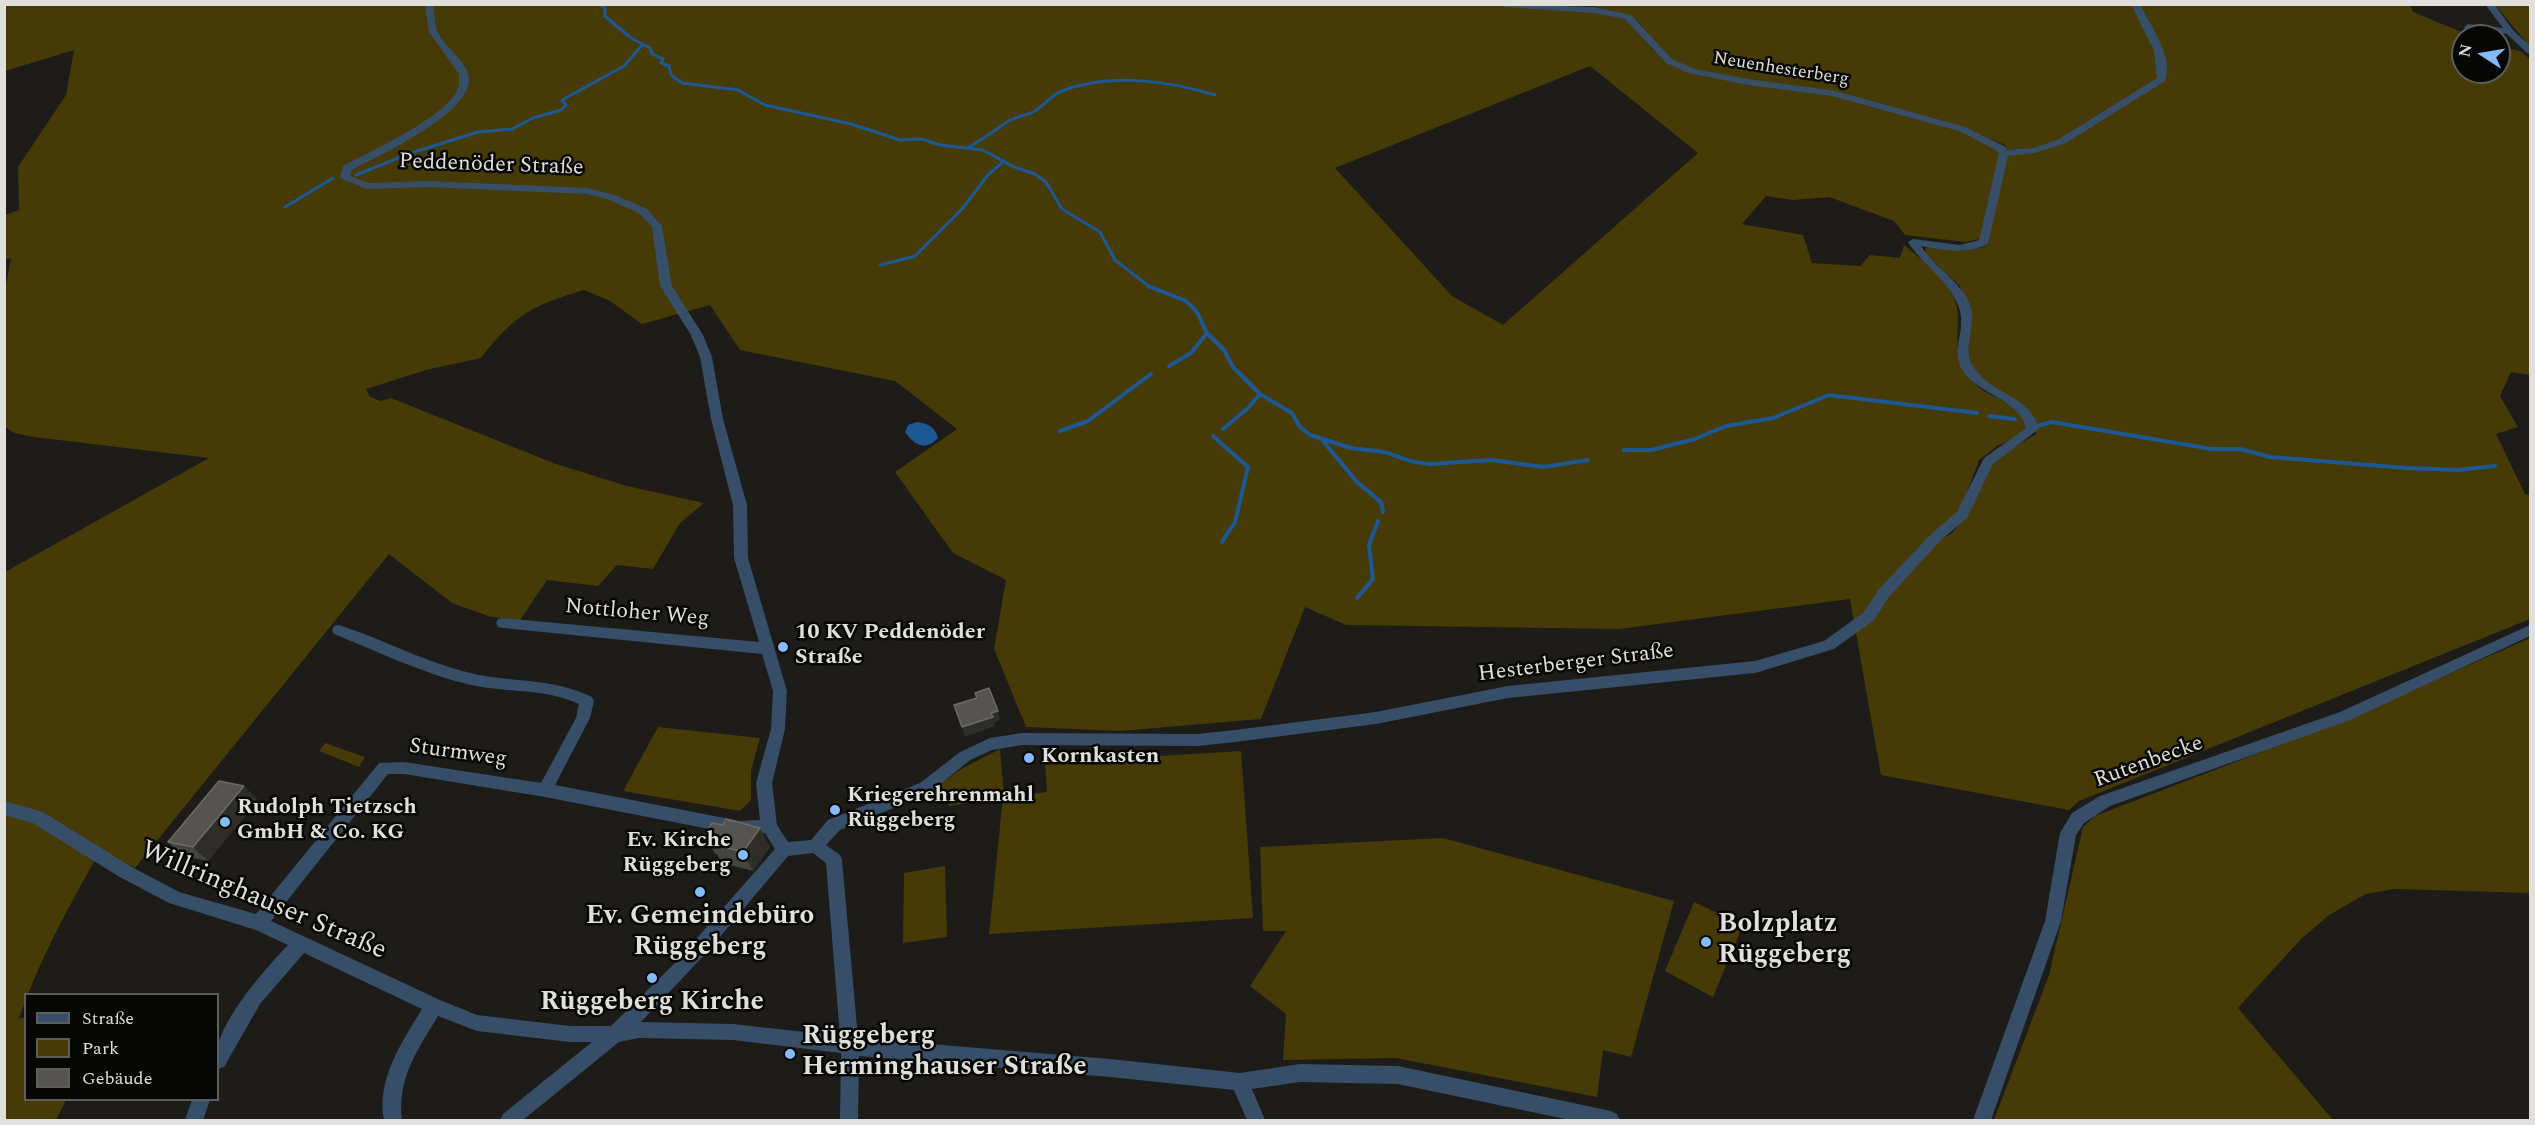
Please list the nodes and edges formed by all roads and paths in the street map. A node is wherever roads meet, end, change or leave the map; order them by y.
1 (429, 4) edge
2 (1504, 4) edge
3 (2135, 4) edge
4 (2489, 4) edge
5 (2504, 24) edge
6 (2511, 33) edge
7 (2530, 51) edge
8 (2004, 153) junction
9 (503, 623) dead end
10 (339, 630) dead end
11 (2530, 630) edge
12 (768, 650) junction
13 (544, 790) junction
14 (4, 808) edge
15 (769, 826) junction
16 (815, 846) junction
17 (784, 850) junction
18 (259, 923) junction
19 (302, 944) junction
20 (434, 1006) junction
21 (615, 1034) junction
22 (850, 1046) junction
23 (219, 1059) edge
24 (1240, 1082) junction
25 (201, 1101) edge
26 (194, 1120) edge
27 (393, 1120) edge
28 (509, 1120) edge
29 (849, 1120) edge
30 (1256, 1120) edge
31 (1611, 1120) edge
32 (1982, 1120) edge

1 - 12 street, Peddenöder Straße
2 - 8 street, Neuenhesterberg
3 - 8 street
4 - 5 street
6 - 7 street
8 - 16 street, Hesterberger Straße
9 - 12 street, Nottloher Weg
10 - 13 street
11 - 32 street, Rutenbecke
12 - 15 street, Peddenöder Straße
13 - 15 street, Sturmweg
13 - 18 street, Sturmweg
14 - 18 street, Willringhauser Straße
15 - 17 street, Peddenöder Straße
16 - 17 street
16 - 22 street
17 - 21 street
18 - 19 street, Willringhauser Straße
19 - 20 street, Willringhauser Straße
19 - 23 street
20 - 21 street, Willringhauser Straße
20 - 27 street
21 - 22 street, Willringhauser Straße
21 - 28 street
22 - 24 street, Willringhauser Straße
22 - 29 street
24 - 30 street
24 - 31 street, Willringhauser Straße
25 - 26 street

